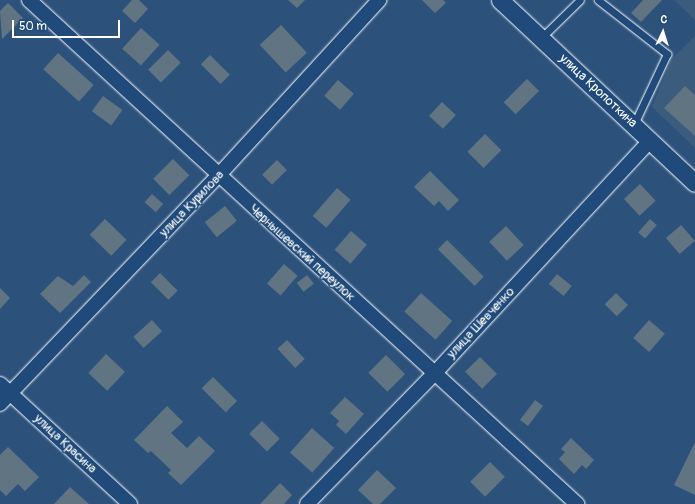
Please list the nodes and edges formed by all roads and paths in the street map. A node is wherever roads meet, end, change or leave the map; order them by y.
1 (30, 0) edge
2 (379, 0) edge
3 (500, 0) edge
4 (580, 0) edge
5 (598, 0) edge
6 (541, 38) junction
7 (634, 124) junction
8 (651, 140) junction
9 (218, 176) junction
10 (695, 183) edge
11 (434, 374) junction
12 (5, 388) edge
13 (0, 404) edge
14 (130, 504) edge
15 (307, 504) edge
16 (577, 504) edge

1 - 9 street, Чернышевский переулок
2 - 9 street, улица Курилова
3 - 6 street, улица Кропоткина
4 - 6 lane
5 - 7 lane
6 - 7 street, улица Кропоткина
7 - 8 street, улица Кропоткина
8 - 10 street, улица Кропоткина
8 - 11 street, улица Шевченко
9 - 11 street, Чернышевский переулок
9 - 12 street, улица Курилова
11 - 15 street, улица Шевченко
11 - 16 street, Чернышевский переулок
12 - 13 street, улица Курилова
12 - 14 street, улица Красина

